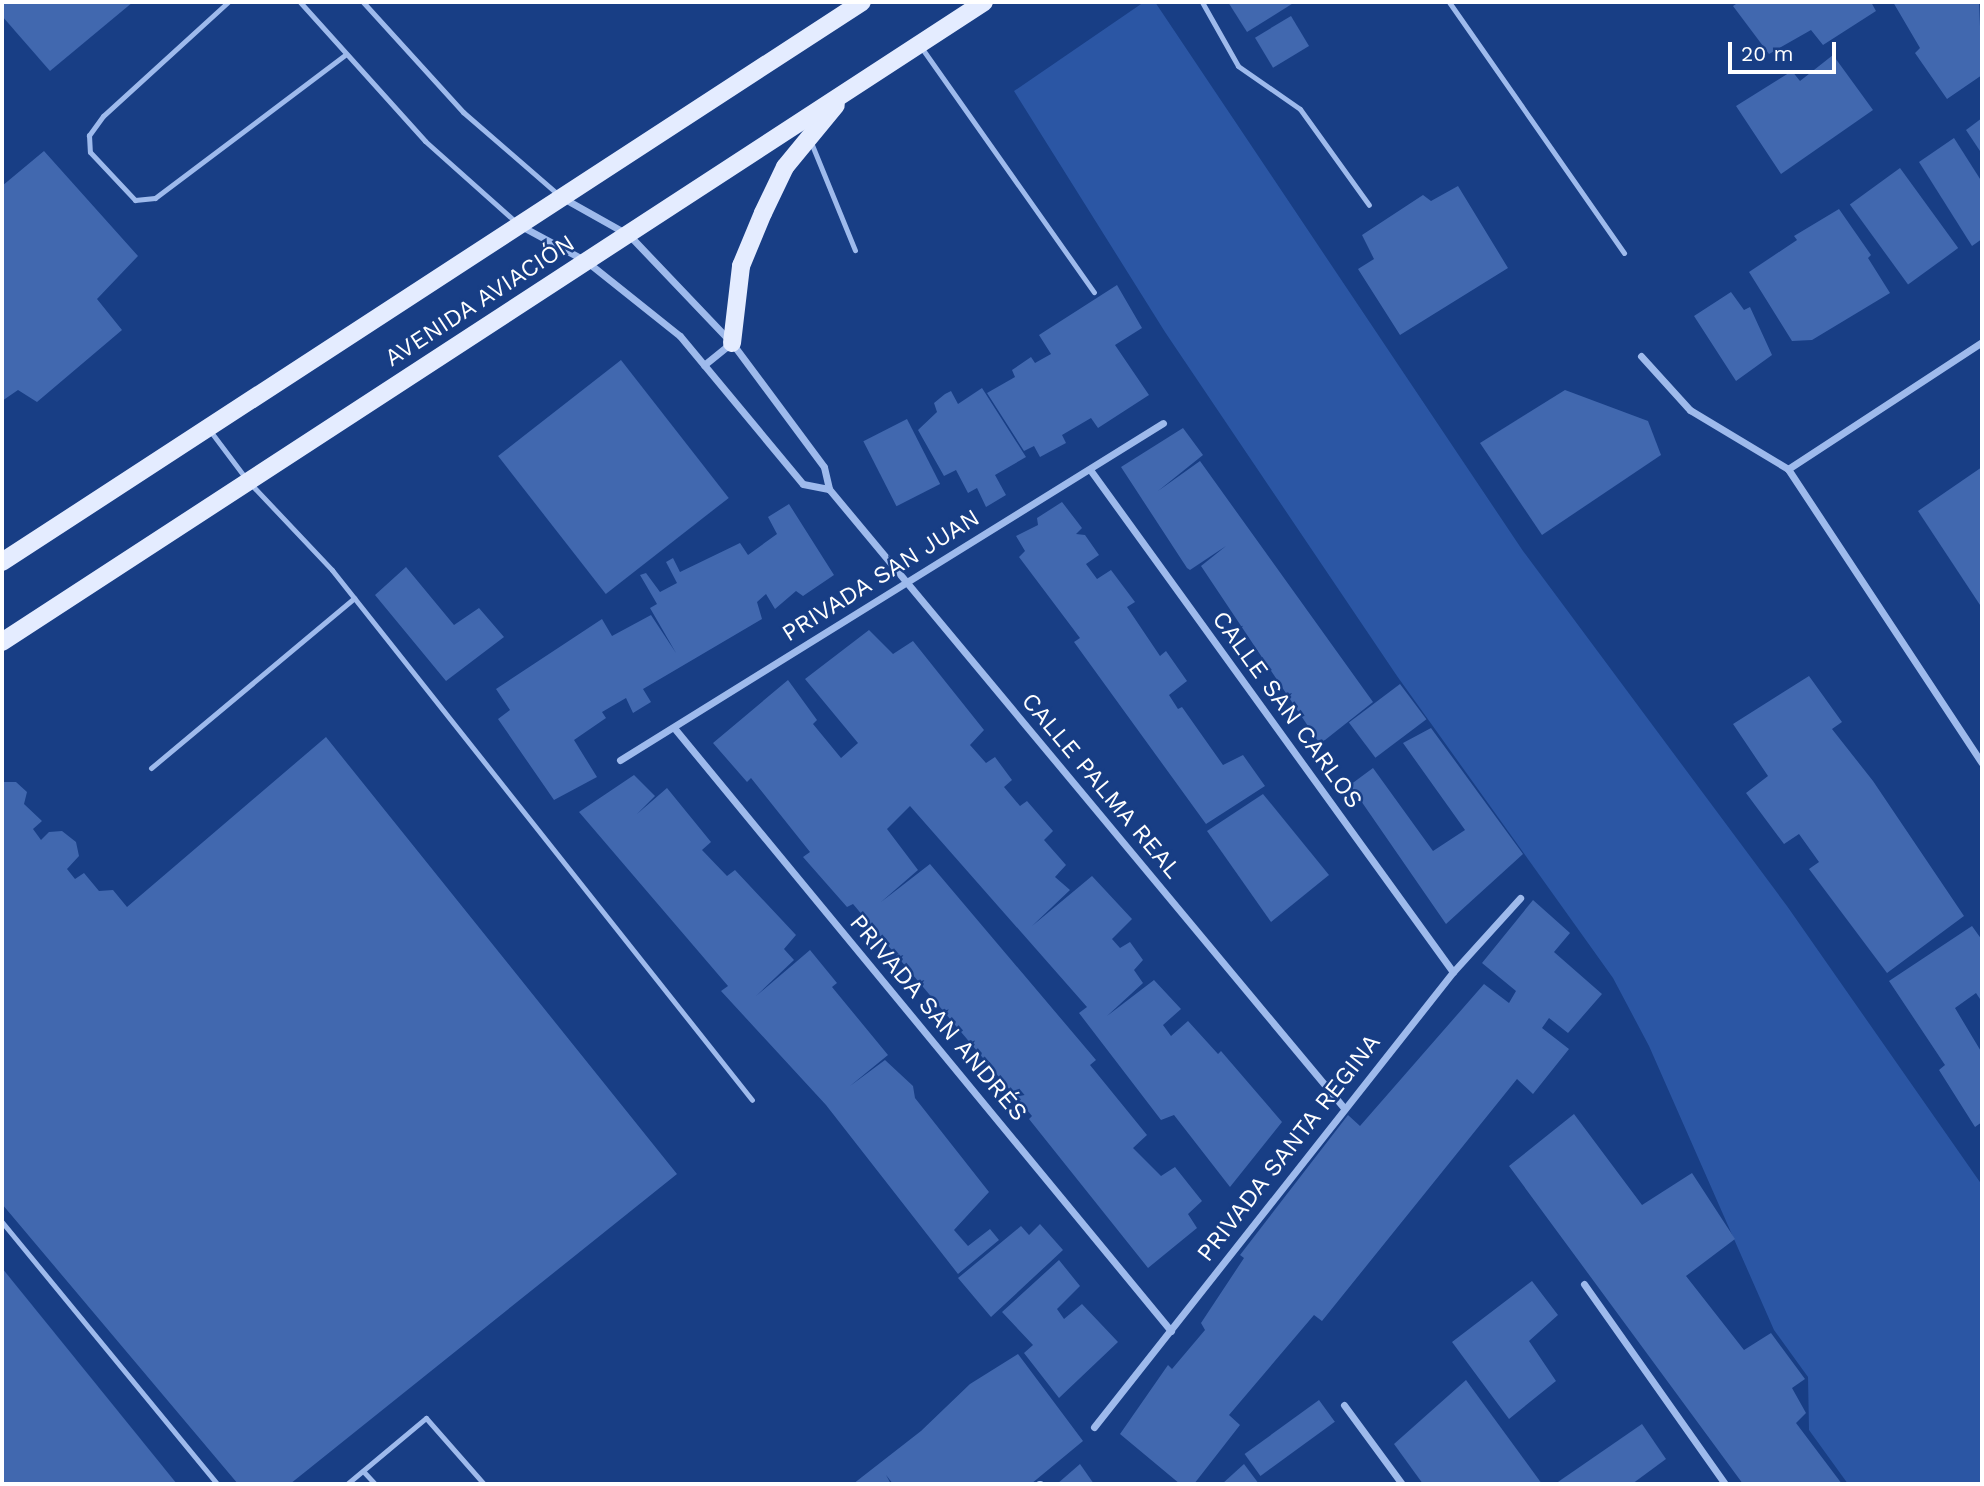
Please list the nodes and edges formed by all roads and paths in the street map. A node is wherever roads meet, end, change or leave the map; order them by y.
1 (228, 2) edge
2 (300, 2) edge
3 (363, 2) edge
4 (862, 2) edge
5 (984, 2) edge
6 (1202, 2) edge
7 (1449, 2) edge
8 (919, 45) junction
9 (346, 54) junction
10 (805, 130) junction
11 (562, 198) junction
12 (1369, 205) dead end
13 (519, 225) junction
14 (629, 235) junction
15 (855, 250) dead end
16 (1624, 253) dead end
17 (586, 261) junction
18 (1094, 292) dead end
19 (1982, 342) edge
20 (732, 343) junction
21 (1641, 356) dead end
22 (704, 365) junction
23 (1163, 423) dead end
24 (207, 426) junction
25 (1788, 469) junction
26 (1091, 471) junction
27 (247, 480) junction
28 (829, 489) junction
29 (2, 562) edge
30 (905, 580) junction
31 (354, 597) junction
32 (2, 642) edge
33 (674, 729) junction
34 (620, 760) dead end
35 (1982, 763) edge
36 (151, 768) dead end
37 (1520, 898) dead end
38 (1453, 972) junction
39 (752, 1100) dead end
40 (1344, 1108) junction
41 (2, 1222) edge
42 (1584, 1284) dead end
43 (1171, 1331) junction
44 (1344, 1405) dead end
45 (1094, 1427) dead end
46 (363, 1471) junction
47 (217, 1484) edge
48 (347, 1484) edge
49 (375, 1484) edge
50 (484, 1484) edge
51 (1402, 1484) edge
52 (1725, 1484) edge

1 - 9 lane
2 - 9 lane
3 - 11 lane
4 - 11 main road, AVENIDA AVIACIÓN
5 - 8 main road, AVENIDA AVIACIÓN
6 - 12 lane
7 - 16 lane
8 - 10 main road, AVENIDA AVIACIÓN
8 - 18 lane
9 - 13 lane
10 - 14 main road, AVENIDA AVIACIÓN
10 - 15 lane
10 - 20 main road
11 - 13 main road, AVENIDA AVIACIÓN
11 - 14 street, CALLE PALMA REAL
13 - 17 street, CALLE PALMA REAL
13 - 24 main road, AVENIDA AVIACIÓN
14 - 17 main road, AVENIDA AVIACIÓN
14 - 20 street, CALLE PALMA REAL
17 - 22 street, CALLE PALMA REAL
17 - 27 main road, AVENIDA AVIACIÓN
19 - 25 street
20 - 22 street
20 - 28 street, CALLE PALMA REAL
21 - 25 street
22 - 28 street, CALLE PALMA REAL
23 - 26 street, PRIVADA SAN JUAN
24 - 27 lane
24 - 29 main road, AVENIDA AVIACIÓN
25 - 35 street
26 - 30 street, PRIVADA SAN JUAN
26 - 38 street, CALLE SAN CARLOS
27 - 31 lane
27 - 32 main road, AVENIDA AVIACIÓN
28 - 30 street, CALLE PALMA REAL
30 - 33 street, PRIVADA SAN JUAN
30 - 40 street, CALLE PALMA REAL
31 - 36 lane
31 - 39 lane
33 - 34 street, PRIVADA SAN JUAN
33 - 43 street, PRIVADA SAN ANDRÉS
37 - 38 street, PRIVADA SANTA REGINA
38 - 40 street, PRIVADA SANTA REGINA
40 - 43 street, PRIVADA SANTA REGINA
41 - 47 lane
42 - 52 street
43 - 45 street, PRIVADA SANTA REGINA
44 - 51 street
46 - 48 lane
46 - 49 lane
46 - 50 lane

